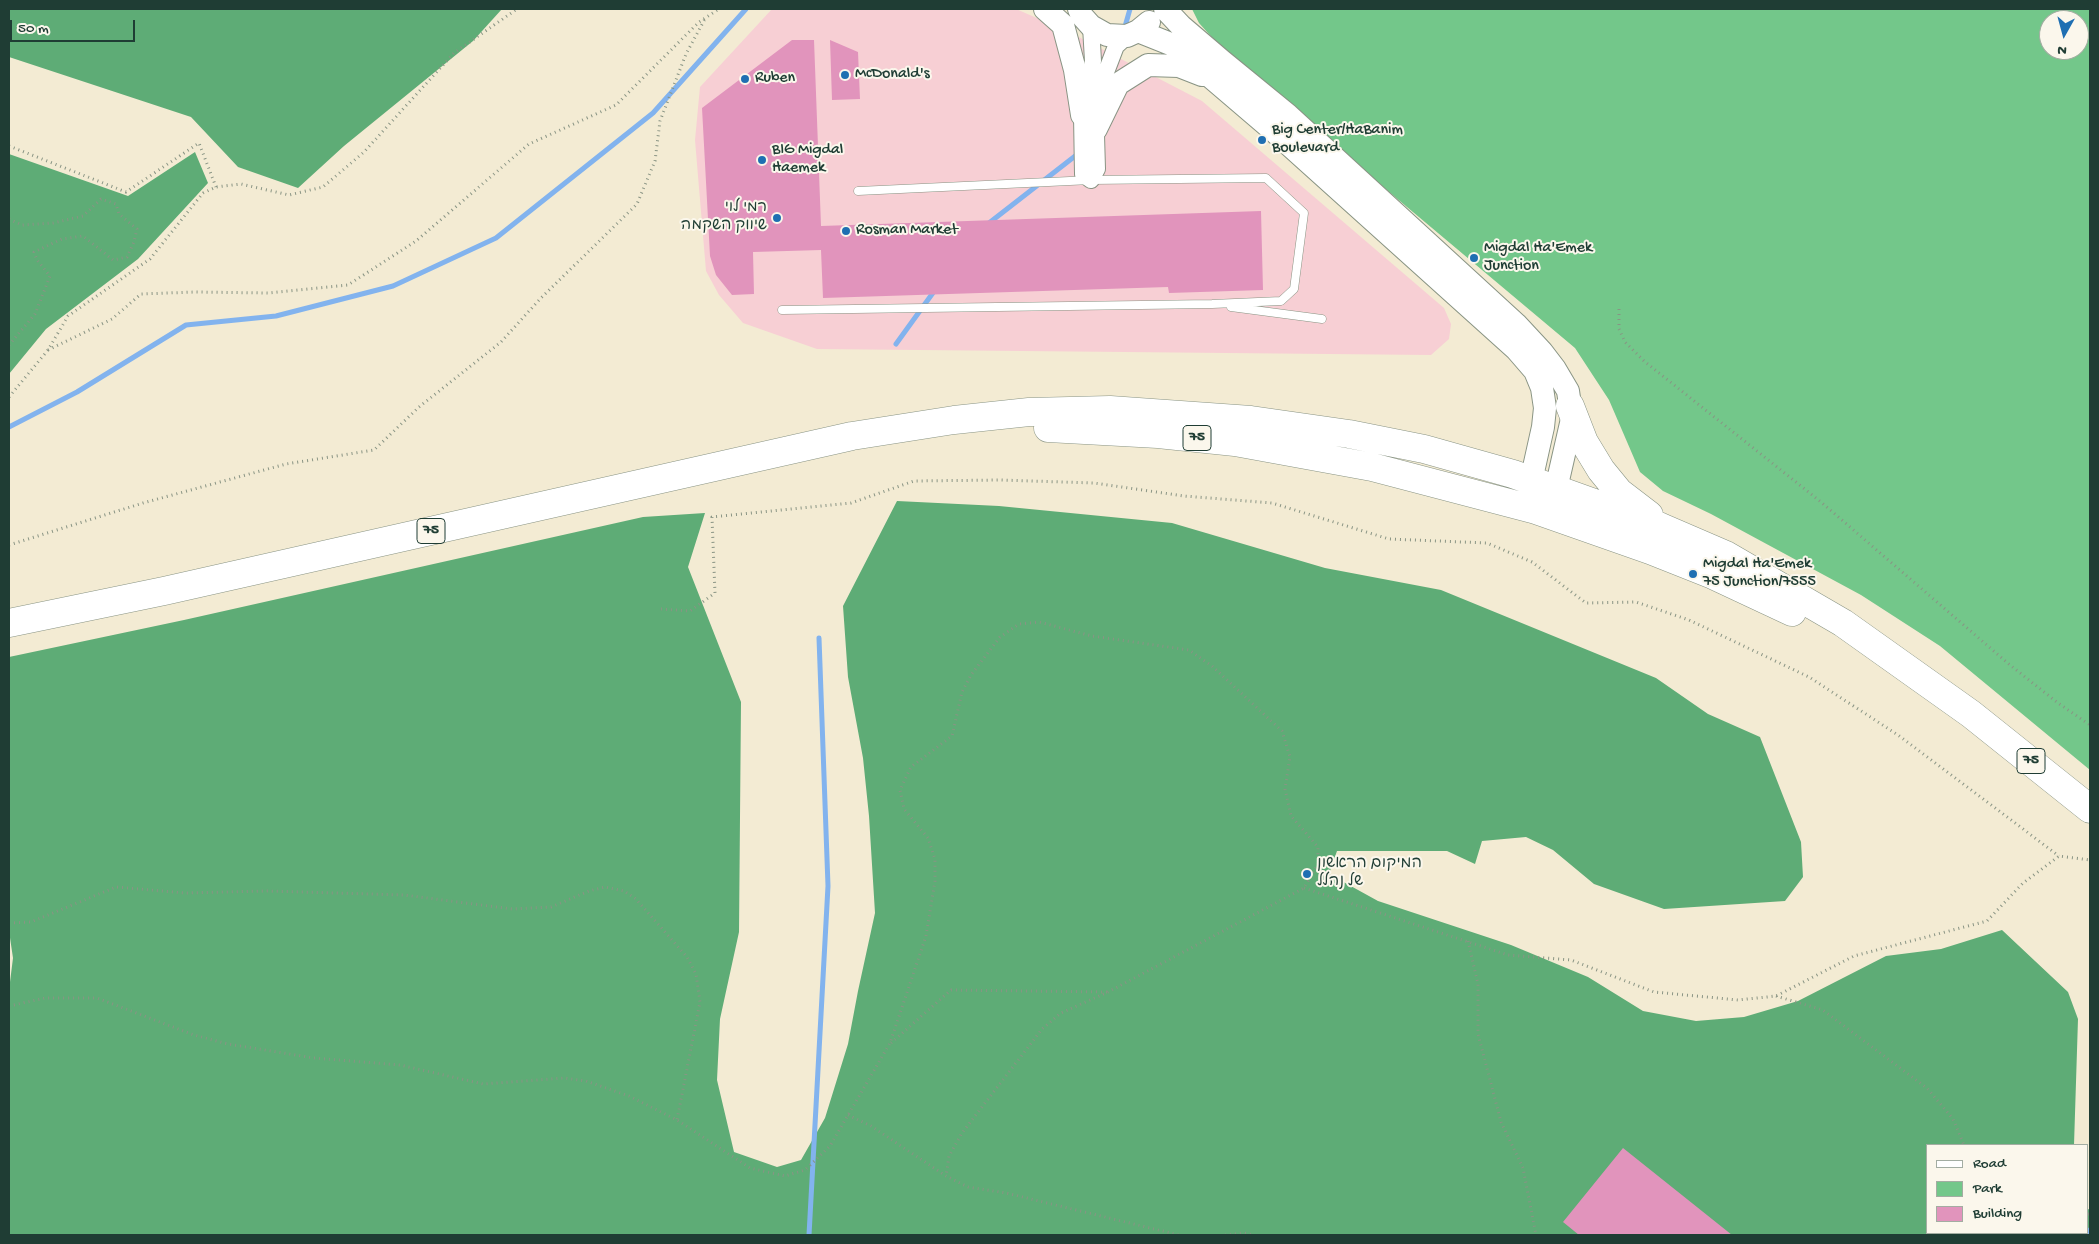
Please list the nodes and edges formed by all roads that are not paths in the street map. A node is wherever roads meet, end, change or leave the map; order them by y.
1 (1045, 9) edge
2 (1156, 9) edge
3 (1165, 9) edge
4 (1081, 15) edge
5 (1133, 33) junction
6 (1212, 80) junction
7 (1089, 122) junction
8 (1091, 180) junction
9 (858, 191) dead end
10 (1212, 304) junction
11 (782, 310) dead end
12 (1322, 319) dead end
13 (1570, 406) junction
14 (852, 436) junction
15 (1543, 485) junction
16 (1536, 510) junction
17 (1688, 539) junction
18 (9, 623) edge
19 (1971, 714) junction
20 (2090, 809) edge

1 - 7 main road
2 - 5 main road
3 - 13 main road
4 - 5 main road
4 - 7 street
5 - 6 main road
5 - 7 street
6 - 7 main road
6 - 15 main road
7 - 8 street
8 - 9 lane
8 - 10 lane
10 - 11 lane
10 - 12 lane
13 - 15 main road
13 - 17 highway
14 - 15 highway, 75
14 - 16 highway, 75
14 - 18 highway, 75
15 - 16 main road
15 - 17 highway, 75
16 - 19 highway, 75
17 - 19 highway, 75
19 - 20 highway, 75

